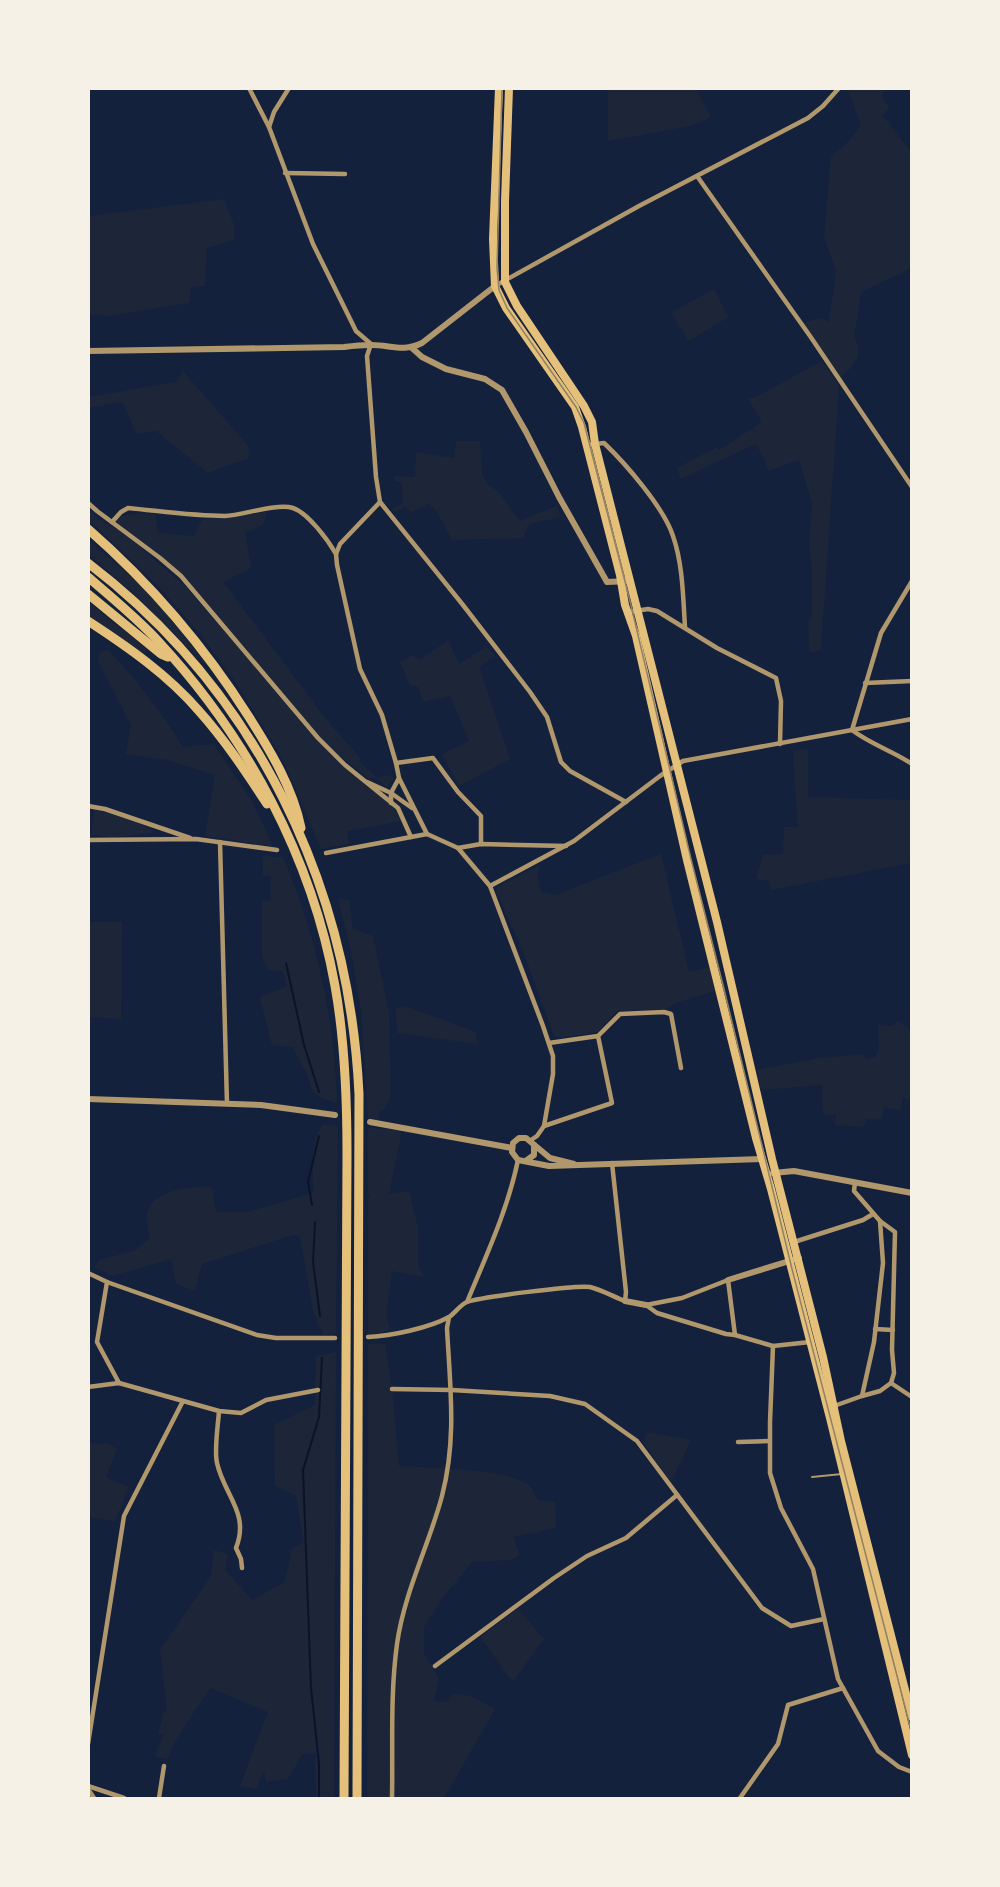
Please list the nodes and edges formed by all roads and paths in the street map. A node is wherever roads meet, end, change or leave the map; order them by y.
1 (249, 88) edge
2 (289, 88) edge
3 (499, 88) edge
4 (509, 88) edge
5 (838, 89) edge
6 (269, 127) junction
7 (285, 173) junction
8 (345, 174) dead end
9 (697, 176) junction
10 (505, 282) junction
11 (495, 286) junction
12 (371, 344) junction
13 (412, 348) junction
14 (88, 351) edge
15 (591, 445) junction
16 (912, 487) edge
17 (380, 502) junction
18 (88, 503) edge
19 (112, 522) junction
20 (88, 530) edge
21 (336, 554) junction
22 (88, 563) edge
23 (88, 577) edge
24 (621, 581) junction
25 (630, 581) dead end
26 (912, 581) edge
27 (88, 594) edge
28 (633, 611) junction
29 (88, 621) edge
30 (685, 627) junction
31 (173, 659) junction
32 (912, 681) edge
33 (865, 683) junction
34 (912, 719) edge
35 (852, 730) junction
36 (780, 744) junction
37 (396, 763) junction
38 (912, 764) edge
39 (671, 768) junction
40 (399, 778) junction
41 (362, 780) junction
42 (391, 793) junction
43 (626, 802) junction
44 (391, 803) junction
45 (88, 806) edge
46 (413, 808) junction
47 (286, 833) junction
48 (427, 834) junction
49 (411, 837) junction
50 (196, 839) junction
51 (88, 840) edge
52 (220, 842) junction
53 (304, 842) junction
54 (481, 844) junction
55 (566, 846) junction
56 (458, 848) junction
57 (278, 850) dead end
58 (326, 853) dead end
59 (490, 886) junction
60 (598, 1036) junction
61 (549, 1042) junction
62 (681, 1068) dead end
63 (88, 1099) edge
64 (227, 1104) junction
65 (335, 1115) dead end
66 (370, 1122) dead end
67 (543, 1126) junction
68 (533, 1142) junction
69 (512, 1148) junction
70 (762, 1159) junction
71 (772, 1159) junction
72 (518, 1160) junction
73 (527, 1160) junction
74 (612, 1163) junction
75 (574, 1164) junction
76 (776, 1173) junction
77 (767, 1174) junction
78 (855, 1182) junction
79 (912, 1193) edge
80 (873, 1214) junction
81 (880, 1221) junction
82 (794, 1242) junction
83 (799, 1258) junction
84 (789, 1261) junction
85 (88, 1273) edge
86 (882, 1275) junction
87 (894, 1276) junction
88 (728, 1280) junction
89 (107, 1282) junction
90 (625, 1301) junction
91 (467, 1302) junction
92 (646, 1305) junction
93 (449, 1317) junction
94 (875, 1329) junction
95 (892, 1330) junction
96 (735, 1335) junction
97 (368, 1337) dead end
98 (335, 1338) dead end
99 (810, 1342) junction
100 (773, 1346) junction
101 (119, 1383) junction
102 (891, 1383) junction
103 (88, 1387) edge
104 (392, 1389) dead end
105 (318, 1390) dead end
106 (452, 1390) junction
107 (862, 1396) junction
108 (912, 1397) edge
109 (183, 1401) junction
110 (834, 1406) junction
111 (219, 1411) junction
112 (738, 1442) dead end
113 (770, 1442) junction
114 (842, 1474) junction
115 (812, 1478) dead end
116 (676, 1494) junction
117 (242, 1568) dead end
118 (825, 1619) junction
119 (435, 1666) dead end
120 (843, 1688) junction
121 (912, 1717) edge
122 (88, 1744) edge
123 (912, 1755) edge
124 (164, 1766) dead end
125 (912, 1772) edge
126 (88, 1788) edge
127 (94, 1798) edge
128 (124, 1798) edge
129 (159, 1798) edge
130 (344, 1798) edge
131 (357, 1798) edge
132 (392, 1798) edge
133 (740, 1798) edge

1 - 6 street
2 - 6 street
3 - 11 main road
4 - 10 main road
5 - 9 street
6 - 7 street
7 - 8 street
7 - 12 street
9 - 10 street
9 - 16 street
10 - 11 street
10 - 15 main road
11 - 13 street
11 - 15 main road
12 - 13 street
12 - 14 street
12 - 17 street
13 - 24 street
15 - 24 main road
15 - 28 main road
15 - 30 street
17 - 21 street
17 - 43 street
18 - 19 street
19 - 21 street
19 - 41 street
20 - 53 highway
21 - 37 street
22 - 53 highway
23 - 31 highway
24 - 25 street
24 - 28 main road
26 - 33 street
27 - 31 highway
28 - 30 street
28 - 39 main road
29 - 47 highway
30 - 36 street
31 - 47 highway
32 - 33 street
33 - 35 street
34 - 35 street
35 - 36 street
35 - 38 street
36 - 39 street
37 - 40 street
37 - 54 street
39 - 43 street
39 - 70 main road
39 - 71 main road
40 - 42 street
40 - 46 street
41 - 42 street
41 - 44 street
42 - 44 street
42 - 46 street
43 - 55 street
44 - 49 street
45 - 50 street
46 - 48 street
47 - 130 highway
48 - 49 street
48 - 56 street
49 - 58 street
50 - 51 street
50 - 52 street
52 - 57 street
52 - 64 street
53 - 131 highway
54 - 55 street
54 - 56 street
55 - 59 street
56 - 59 street
59 - 61 street
60 - 61 street
60 - 62 street
60 - 67 street
61 - 67 street
63 - 64 street
64 - 65 street
66 - 69 street
67 - 68 street
68 - 69 street
68 - 73 street
68 - 75 street
69 - 72 street
70 - 71 street
70 - 74 street
70 - 77 main road
71 - 76 main road
72 - 73 street
72 - 91 street
73 - 75 street
74 - 75 street
74 - 90 street
76 - 77 street
76 - 78 street
76 - 82 main road
77 - 84 main road
78 - 79 street
78 - 80 street
80 - 81 street
80 - 82 street
81 - 86 street
81 - 87 street
82 - 83 main road
83 - 84 street
83 - 110 main road
84 - 88 street
84 - 99 main road
85 - 89 street
86 - 87 street
86 - 94 street
87 - 95 street
88 - 92 street
88 - 96 street
89 - 98 street
89 - 101 street
90 - 91 street
90 - 92 street
91 - 93 street
92 - 96 street
93 - 97 street
93 - 106 street
94 - 95 street
94 - 107 street
95 - 102 street
96 - 100 street
99 - 100 street
99 - 114 main road
100 - 113 street
101 - 103 street
101 - 109 street
102 - 107 street
102 - 108 street
104 - 106 street
105 - 111 street
106 - 116 street
106 - 132 street
107 - 110 street
109 - 111 street
109 - 122 street
110 - 121 main road
111 - 117 street
112 - 113 street
113 - 118 street
114 - 115 lane
114 - 123 main road
116 - 118 street
116 - 119 street
118 - 120 street
120 - 125 street
120 - 133 street
124 - 129 street
126 - 127 street
126 - 128 street

